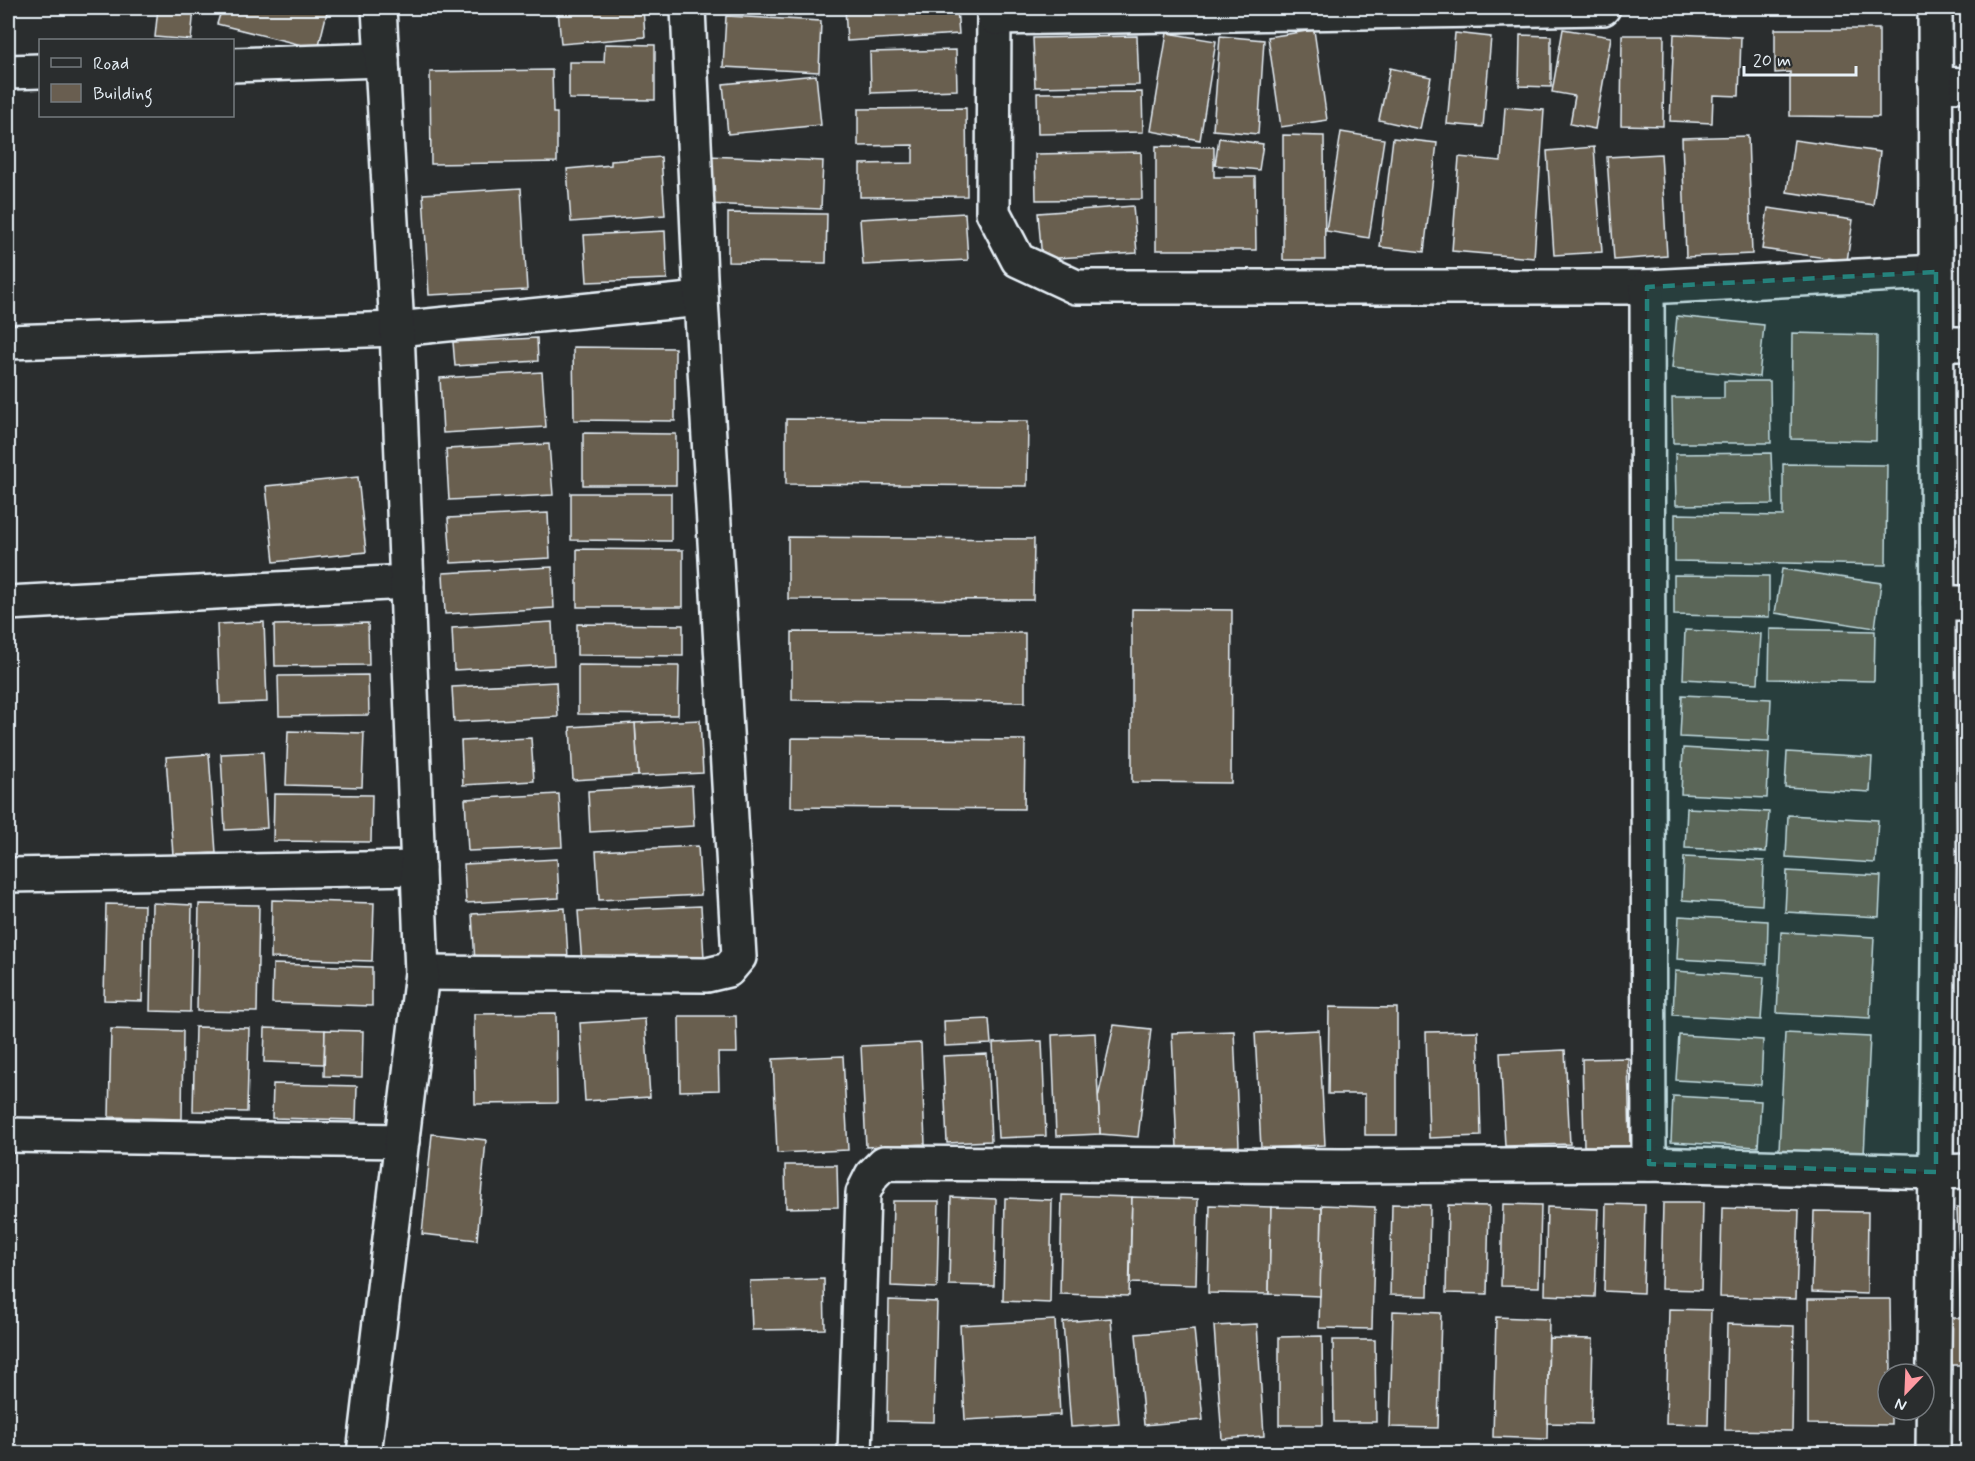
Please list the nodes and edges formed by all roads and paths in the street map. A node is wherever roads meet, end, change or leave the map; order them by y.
1 (379, 8) edge
2 (688, 8) edge
3 (1603, 8) edge
4 (1935, 8) edge
5 (995, 13) edge
6 (382, 60) junction
7 (234, 64) edge
8 (39, 71) edge
9 (8, 72) edge
10 (1935, 84) junction
11 (1968, 85) edge
12 (1936, 272) junction
13 (1647, 287) junction
14 (701, 299) junction
15 (397, 329) junction
16 (8, 342) edge
17 (1952, 344) edge
18 (407, 582) junction
19 (8, 603) edge
20 (1953, 603) edge
21 (1953, 859) edge
22 (418, 868) junction
23 (8, 875) edge
24 (422, 972) junction
25 (8, 1135) edge
26 (402, 1141) junction
27 (1649, 1164) junction
28 (1952, 1171) edge
29 (364, 1454) edge
30 (855, 1454) edge
31 (1933, 1454) edge

1 - 6 street
2 - 14 street
3 - 5 street
4 - 10 street
5 - 13 street
6 - 7 street
6 - 15 street
8 - 9 street
10 - 11 street
10 - 12 street
12 - 13 street
12 - 17 street
13 - 27 street
14 - 15 street
14 - 24 street
15 - 16 street
15 - 18 street
17 - 20 street
18 - 19 street
18 - 22 street
20 - 21 street
21 - 28 street
22 - 23 street
22 - 24 street
24 - 26 street
25 - 26 street
26 - 29 street
27 - 28 street
27 - 30 street
28 - 31 street

